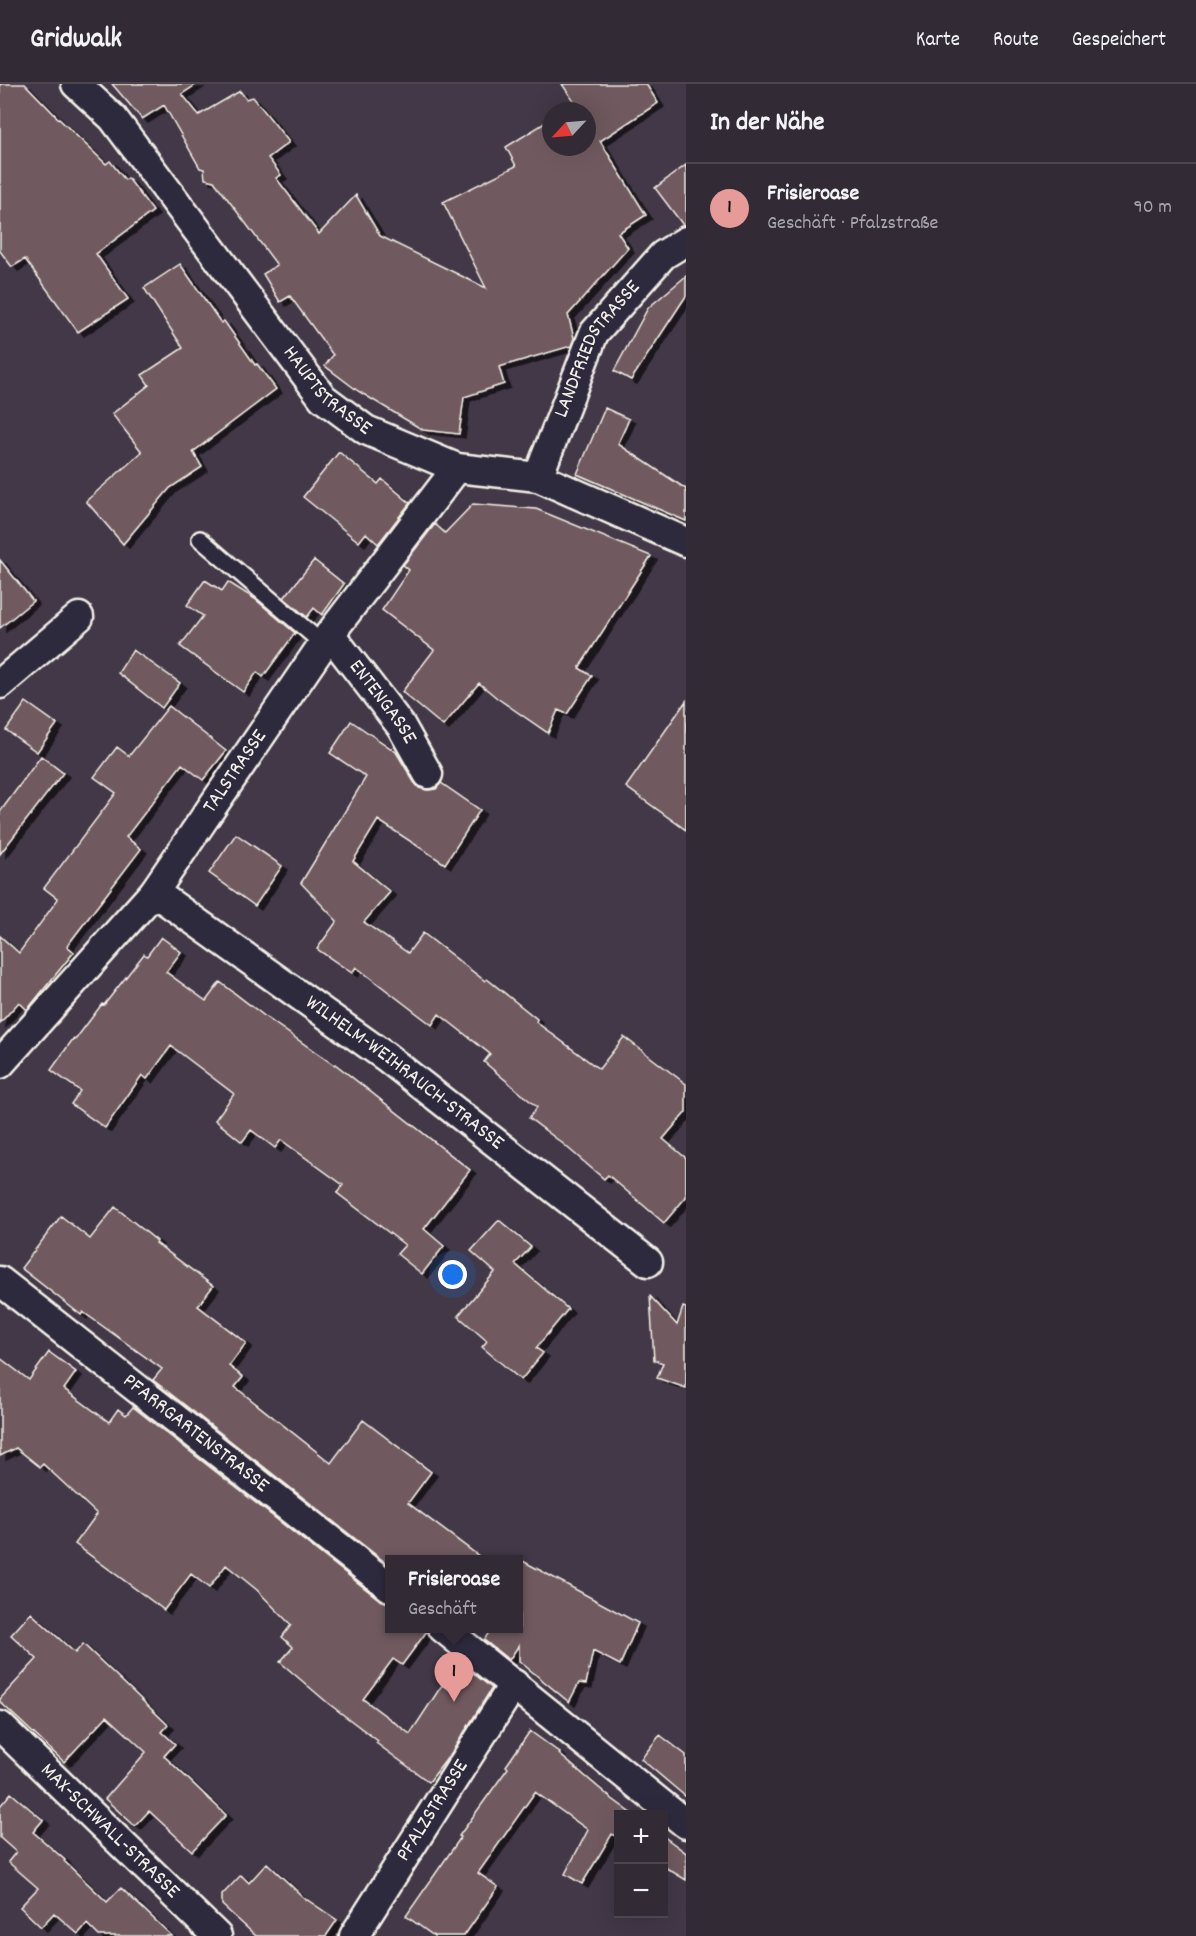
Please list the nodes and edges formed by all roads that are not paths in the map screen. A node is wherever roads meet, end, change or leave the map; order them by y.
1 (76, 84) edge
2 (686, 241) edge
3 (457, 468) junction
4 (538, 477) junction
5 (200, 539) dead end
6 (686, 542) edge
7 (79, 616) dead end
8 (326, 639) junction
9 (0, 684) edge
10 (428, 774) dead end
11 (154, 892) junction
12 (0, 1064) edge
13 (648, 1262) dead end
14 (0, 1281) edge
15 (385, 1583) edge
16 (448, 1633) edge
17 (514, 1684) junction
18 (2, 1732) edge
19 (686, 1824) edge
20 (217, 1936) edge
21 (354, 1936) edge

1 - 3 street, HAUPTSTRASSE
2 - 4 street, LANDFRIEDSTRASSE
3 - 4 street, HAUPTSTRASSE
3 - 8 street, TALSTRASSE
4 - 6 street, HAUPTSTRASSE
5 - 8 lane
7 - 9 street
8 - 10 street, ENTENGASSE
8 - 11 street, TALSTRASSE
11 - 12 street, TALSTRASSE
11 - 13 street, WILHELM-WEIHRAUCH-STRASSE
14 - 15 street, PFARRGARTENSTRASSE
16 - 17 street
17 - 19 street
17 - 21 street, PFALZSTRASSE
18 - 20 street, MAX-SCHWALL-STRASSE

